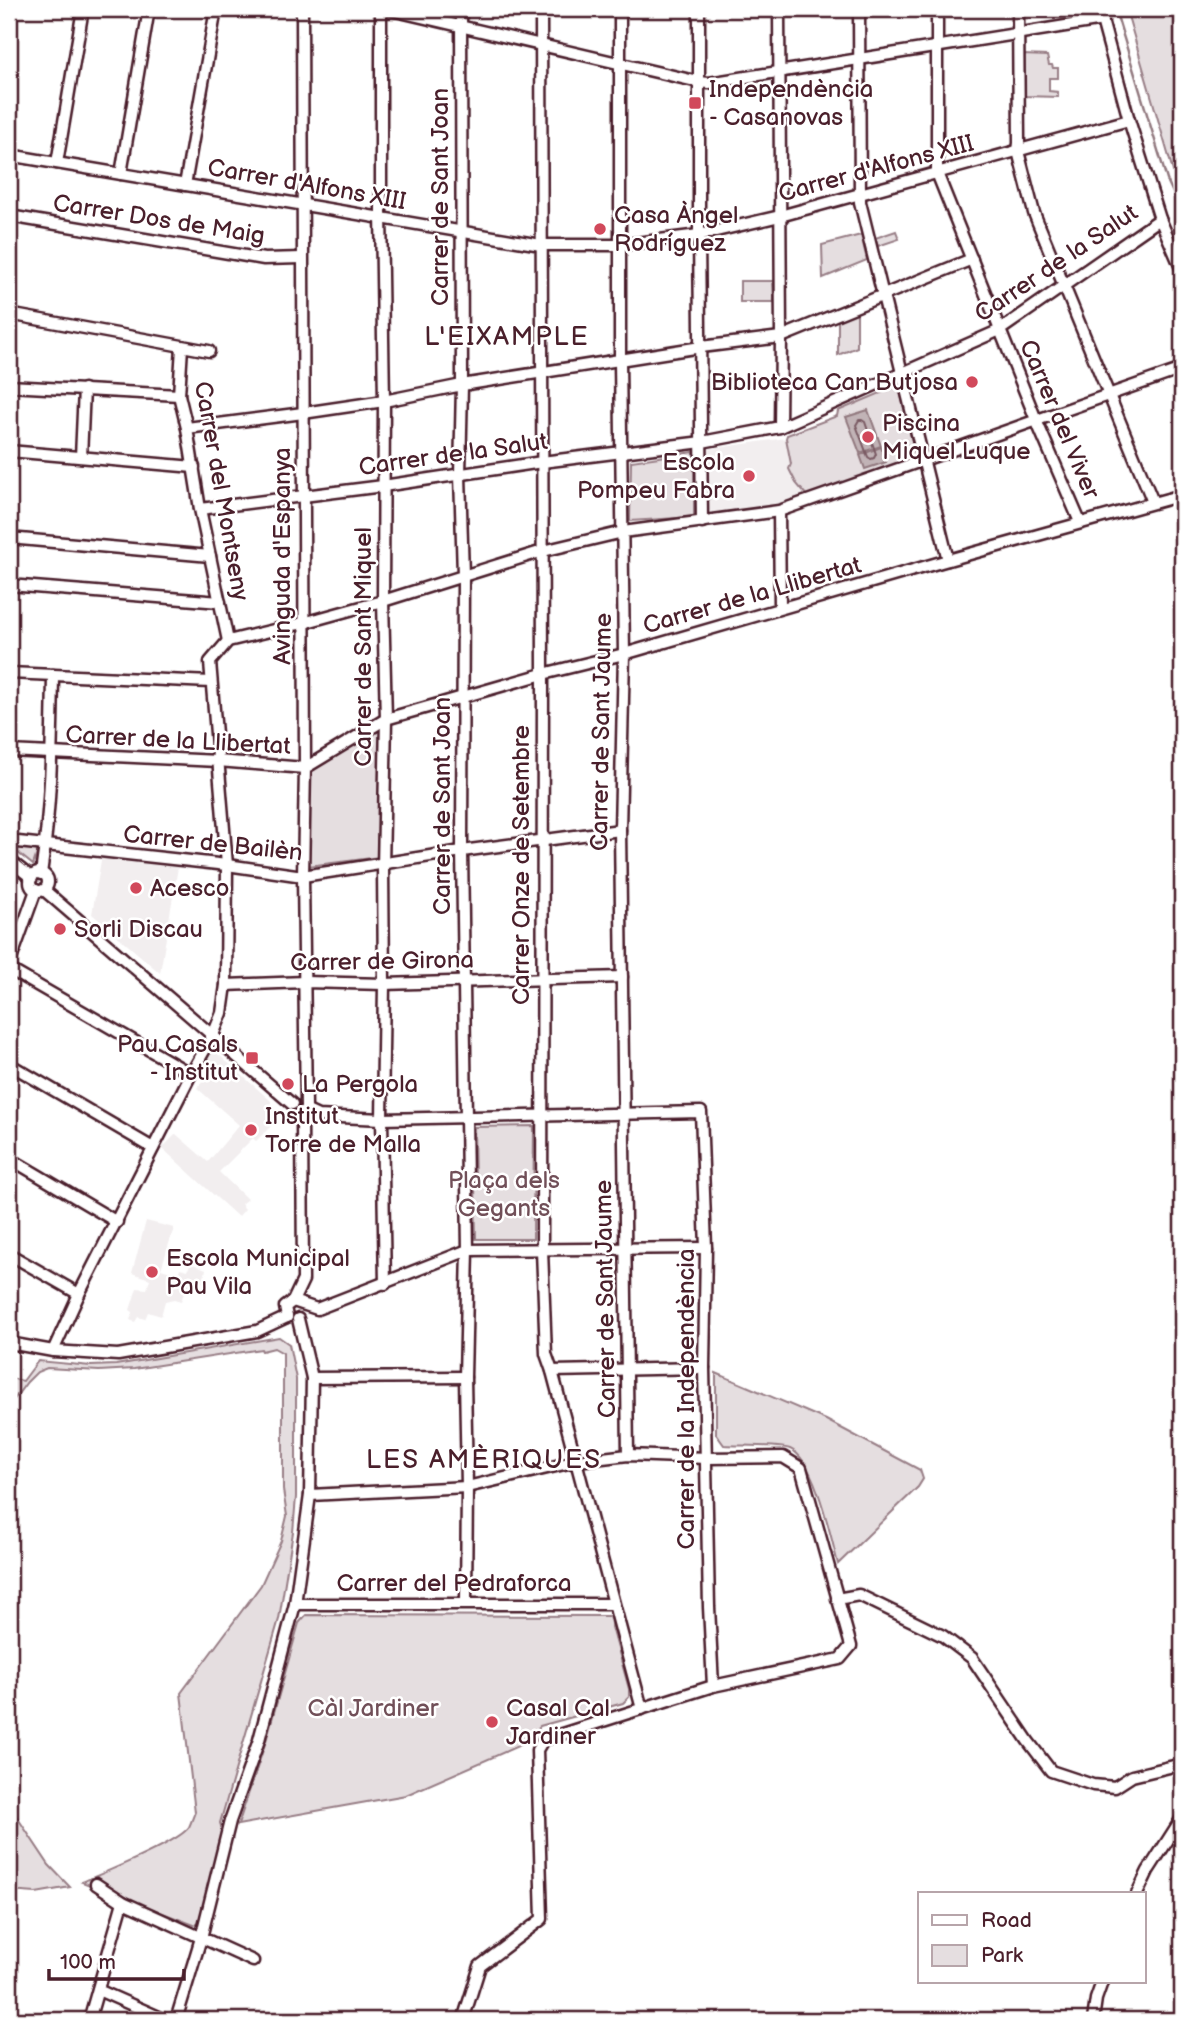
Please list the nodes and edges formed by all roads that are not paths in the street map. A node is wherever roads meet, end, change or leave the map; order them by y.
1 (83, 9) edge
2 (149, 9) edge
3 (216, 9) edge
4 (302, 9) edge
5 (381, 9) edge
6 (387, 9) edge
7 (461, 9) edge
8 (541, 9) edge
9 (620, 9) edge
10 (699, 9) edge
11 (779, 9) edge
12 (859, 9) edge
13 (937, 9) edge
14 (1017, 9) edge
15 (1099, 9) edge
16 (1103, 20) junction
17 (461, 26) junction
18 (1017, 34) junction
19 (541, 45) junction
20 (937, 46) junction
21 (859, 60) junction
22 (620, 64) junction
23 (779, 72) junction
24 (699, 82) junction
25 (1129, 120) junction
26 (1017, 151) junction
27 (9, 155) edge
28 (57, 163) junction
29 (937, 173) junction
30 (121, 174) junction
31 (185, 185) junction
32 (859, 194) junction
33 (301, 205) junction
34 (9, 214) edge
35 (780, 216) junction
36 (381, 218) junction
37 (1160, 219) junction
38 (461, 230) junction
39 (699, 235) junction
40 (620, 245) junction
41 (541, 246) junction
42 (9, 257) edge
43 (302, 258) junction
44 (972, 259) junction
45 (1182, 270) edge
46 (1064, 284) junction
47 (883, 296) junction
48 (9, 314) edge
49 (1000, 330) junction
50 (781, 337) junction
51 (182, 347) junction
52 (701, 347) junction
53 (209, 351) dead end
54 (620, 361) junction
55 (1182, 369) edge
56 (542, 373) junction
57 (902, 373) junction
58 (9, 386) edge
59 (462, 386) junction
60 (84, 389) junction
61 (1109, 394) junction
62 (179, 395) junction
63 (384, 401) junction
64 (303, 413) junction
65 (1037, 421) junction
66 (780, 427) junction
67 (187, 428) junction
68 (702, 442) junction
69 (9, 451) edge
70 (623, 452) junction
71 (80, 457) junction
72 (924, 460) junction
73 (542, 462) junction
74 (194, 467) junction
75 (460, 475) junction
76 (383, 486) junction
77 (303, 495) junction
78 (1182, 495) edge
79 (1153, 502) junction
80 (200, 509) junction
81 (779, 511) junction
82 (702, 522) junction
83 (1080, 522) junction
84 (623, 531) junction
85 (9, 538) edge
86 (542, 551) junction
87 (210, 556) junction
88 (948, 560) junction
89 (463, 575) junction
90 (9, 585) edge
91 (383, 601) junction
92 (220, 602) junction
93 (780, 608) junction
94 (303, 623) junction
95 (228, 641) junction
96 (624, 654) junction
97 (9, 673) edge
98 (543, 674) junction
99 (53, 675) junction
100 (211, 682) junction
101 (462, 697) junction
102 (386, 719) junction
103 (9, 751) edge
104 (52, 754) junction
105 (218, 761) junction
106 (305, 768) junction
107 (620, 830) junction
108 (9, 841) edge
109 (542, 841) junction
110 (46, 845) junction
111 (461, 851) junction
112 (9, 860) edge
113 (383, 864) junction
114 (227, 865) junction
115 (36, 876) junction
116 (303, 876) junction
117 (40, 890) junction
118 (9, 967) edge
119 (622, 977) junction
120 (542, 980) junction
121 (464, 981) junction
122 (304, 982) junction
123 (384, 984) junction
124 (226, 985) junction
125 (213, 1035) junction
126 (9, 1064) edge
127 (191, 1074) junction
128 (304, 1109) junction
129 (624, 1114) junction
130 (542, 1115) junction
131 (467, 1116) junction
132 (382, 1119) junction
133 (153, 1148) junction
134 (9, 1158) edge
135 (117, 1222) junction
136 (706, 1248) junction
137 (468, 1250) junction
138 (542, 1250) junction
139 (625, 1250) junction
140 (9, 1254) edge
141 (385, 1284) junction
142 (79, 1294) junction
143 (298, 1304) junction
144 (292, 1318) junction
145 (9, 1343) edge
146 (53, 1351) junction
147 (704, 1368) junction
148 (552, 1371) junction
149 (628, 1371) junction
150 (466, 1377) junction
151 (312, 1378) junction
152 (628, 1455) junction
153 (707, 1458) junction
154 (576, 1461) junction
155 (467, 1487) junction
156 (310, 1495) junction
157 (837, 1599) junction
158 (466, 1603) junction
159 (295, 1604) junction
160 (613, 1604) junction
161 (713, 1686) junction
162 (642, 1709) junction
163 (1182, 1764) edge
164 (1182, 1818) edge
165 (96, 1884) dead end
166 (1138, 1892) edge
167 (123, 1902) junction
168 (201, 1938) junction
169 (253, 1961) dead end
170 (1102, 1983) edge
171 (98, 1990) junction
172 (89, 2020) edge
173 (166, 2020) edge
174 (176, 2020) edge
175 (463, 2020) edge
176 (1093, 2020) edge

1 - 28 street
2 - 30 street
3 - 31 street
4 - 33 street, Avinguda d'Espanya
5 - 36 street, Carrer de Sant Miquel
6 - 17 street
7 - 17 street, Carrer de Sant Joan
8 - 19 street, Carrer Onze de Setembre
9 - 22 street, Carrer de Sant Jaume
10 - 24 street
11 - 23 street
12 - 21 street
13 - 20 street, Carrer del Viver
14 - 18 street
15 - 16 street
16 - 18 street
16 - 25 street
17 - 19 street
17 - 38 street, Carrer de Sant Joan
18 - 20 street
18 - 26 street
19 - 22 street
19 - 41 street, Carrer Onze de Setembre
20 - 21 street
20 - 29 street, Carrer del Viver
21 - 23 street
21 - 32 street
22 - 24 street
22 - 40 street, Carrer de Sant Jaume
23 - 24 street
23 - 35 street
24 - 39 street
25 - 26 street, Carrer d'Alfons XIII
25 - 37 street
26 - 29 street, Carrer d'Alfons XIII
26 - 46 street
27 - 28 street, Carrer d'Alfons XIII
28 - 30 street, Carrer d'Alfons XIII
29 - 32 street, Carrer d'Alfons XIII
29 - 44 street, Carrer del Viver
30 - 31 street, Carrer d'Alfons XIII
31 - 33 street, Carrer d'Alfons XIII
32 - 35 street, Carrer d'Alfons XIII
32 - 47 street
33 - 36 street, Carrer d'Alfons XIII
33 - 43 street, Avinguda d'Espanya
34 - 42 street
34 - 43 street, Carrer Dos de Maig
35 - 39 street, Carrer d'Alfons XIII
35 - 50 street
36 - 38 street, Carrer d'Alfons XIII
36 - 63 street, Carrer de Sant Miquel
37 - 45 street
37 - 46 street, Carrer de la Salut
38 - 41 street, Carrer d'Alfons XIII
38 - 59 street, Carrer de Sant Joan
39 - 40 street, Carrer d'Alfons XIII
39 - 52 street
40 - 41 street, Carrer d'Alfons XIII
40 - 54 street, Carrer de Sant Jaume
41 - 56 street, Carrer Onze de Setembre
43 - 64 street, Avinguda d'Espanya
44 - 47 street
44 - 49 street, Carrer del Viver
46 - 49 street, Carrer de la Salut
46 - 61 street
47 - 50 street
47 - 57 street
48 - 51 street
49 - 57 street, Carrer de la Salut
49 - 65 street, Carrer del Viver
50 - 52 street
50 - 66 street
51 - 53 street
51 - 62 street, Carrer del Montseny
52 - 54 street
52 - 68 street
54 - 56 street
54 - 70 street, Carrer de Sant Jaume
55 - 61 street
56 - 59 street
56 - 73 street, Carrer Onze de Setembre
57 - 66 street, Carrer de la Salut
57 - 72 street
58 - 60 street
59 - 63 street
59 - 75 street, Carrer de Sant Joan
60 - 62 street
60 - 71 street
61 - 65 street
61 - 79 street
62 - 67 street, Carrer del Montseny
63 - 64 street
63 - 76 street, Carrer de Sant Miquel
64 - 67 street
64 - 77 street, Avinguda d'Espanya
65 - 72 street
65 - 83 street, Carrer del Viver
66 - 68 street, Carrer de la Salut
67 - 74 street, Carrer del Montseny
68 - 70 street, Carrer de la Salut
68 - 82 street
69 - 71 street
70 - 73 street, Carrer de la Salut
70 - 84 street, Carrer de Sant Jaume
71 - 74 street
72 - 81 street
72 - 88 street
73 - 75 street, Carrer de la Salut
73 - 86 street, Carrer Onze de Setembre
74 - 80 street, Carrer del Montseny
75 - 76 street, Carrer de la Salut
75 - 89 street, Carrer de Sant Joan
76 - 77 street, Carrer de la Salut
76 - 91 street, Carrer de Sant Miquel
77 - 80 street, Carrer de la Salut
77 - 94 street, Avinguda d'Espanya
78 - 79 street, Carrer de la Llibertat
79 - 83 street, Carrer de la Llibertat
80 - 87 street, Carrer del Montseny
81 - 82 street
81 - 93 street
82 - 84 street
83 - 88 street, Carrer de la Llibertat
84 - 86 street
84 - 96 street, Carrer de Sant Jaume
85 - 87 street
86 - 89 street
86 - 98 street, Carrer Onze de Setembre
87 - 92 street, Carrer del Montseny
88 - 93 street, Carrer de la Llibertat
89 - 91 street
89 - 101 street, Carrer de Sant Joan
90 - 92 street
91 - 94 street
91 - 102 street, Carrer de Sant Miquel
92 - 95 street, Carrer del Montseny
93 - 96 street, Carrer de la Llibertat
94 - 95 street
94 - 106 street, Avinguda d'Espanya
95 - 100 street
96 - 98 street, Carrer de la Llibertat
96 - 107 street, Carrer de Sant Jaume
97 - 99 street
98 - 101 street, Carrer de la Llibertat
98 - 109 street, Carrer Onze de Setembre
99 - 100 street
99 - 104 street
100 - 105 street
101 - 102 street, Carrer de la Llibertat
101 - 111 street, Carrer de Sant Joan
102 - 106 street, Carrer de la Llibertat
102 - 113 street, Carrer de Sant Miquel
103 - 104 street, Carrer de la Llibertat
104 - 105 street, Carrer de la Llibertat
104 - 110 street
105 - 106 street, Carrer de la Llibertat
105 - 114 street
106 - 116 street, Avinguda d'Espanya
107 - 109 street, Carrer de Bailèn
107 - 119 street, Carrer de Sant Jaume
108 - 110 street, Carrer de Bailèn
109 - 111 street, Carrer de Bailèn
109 - 120 street, Carrer Onze de Setembre
110 - 114 street, Carrer de Bailèn
110 - 115 street
111 - 113 street, Carrer de Bailèn
111 - 121 street, Carrer de Sant Joan
112 - 115 street
113 - 116 street, Carrer de Bailèn
113 - 123 street, Carrer de Sant Miquel
114 - 116 street, Carrer de Bailèn
114 - 124 street
115 - 117 street
115 - 117 street
116 - 122 street, Avinguda d'Espanya
117 - 118 street
117 - 125 street
118 - 127 street
119 - 120 street, Carrer de Girona
119 - 129 street, Carrer de Sant Jaume
120 - 121 street, Carrer de Girona
120 - 130 street, Carrer Onze de Setembre
121 - 123 street, Carrer de Girona
121 - 131 street, Carrer de Sant Joan
122 - 123 street, Carrer de Girona
122 - 124 street, Carrer de Girona
122 - 128 street, Avinguda d'Espanya
123 - 132 street, Carrer de Sant Miquel
124 - 125 street
125 - 127 street
125 - 128 street
126 - 133 street
127 - 133 street
128 - 132 street
128 - 143 street, Avinguda d'Espanya
129 - 130 street
129 - 136 street, Carrer de la Independència
129 - 139 street, Carrer de Sant Jaume
130 - 131 street
130 - 138 street, Carrer Onze de Setembre
131 - 132 street
131 - 137 street, Carrer de Sant Joan
132 - 141 street, Carrer de Sant Miquel
133 - 135 street
134 - 135 street
135 - 142 street
136 - 139 street
136 - 147 street, Carrer de la Independència
137 - 138 street
137 - 141 street
137 - 150 street, Carrer de Sant Joan
138 - 139 street
138 - 148 street, Carrer Onze de Setembre
139 - 149 street, Carrer de Sant Jaume
140 - 142 street
141 - 143 street
142 - 146 street
143 - 144 street
143 - 144 street
144 - 146 street
144 - 151 street
145 - 146 street
147 - 149 street
147 - 153 street, Carrer de la Independència
148 - 149 street
148 - 154 street, Carrer Onze de Setembre
149 - 152 street, Carrer de Sant Jaume
150 - 151 street
150 - 155 street, Carrer de Sant Joan
151 - 156 street
152 - 153 street
152 - 154 street
153 - 157 street
153 - 161 street, Carrer de la Independència
154 - 155 street
154 - 160 street, Carrer Onze de Setembre
155 - 156 street
155 - 158 street, Carrer de Sant Joan
156 - 159 street
157 - 161 street
157 - 163 street
158 - 159 street, Carrer del Pedraforca
158 - 160 street, Carrer del Pedraforca
159 - 168 street
160 - 162 street, Carrer Onze de Setembre
161 - 162 street
162 - 175 street
164 - 166 street
165 - 167 street
167 - 168 street
167 - 171 street
168 - 169 street
168 - 174 street
170 - 176 street
171 - 172 street
171 - 173 street

